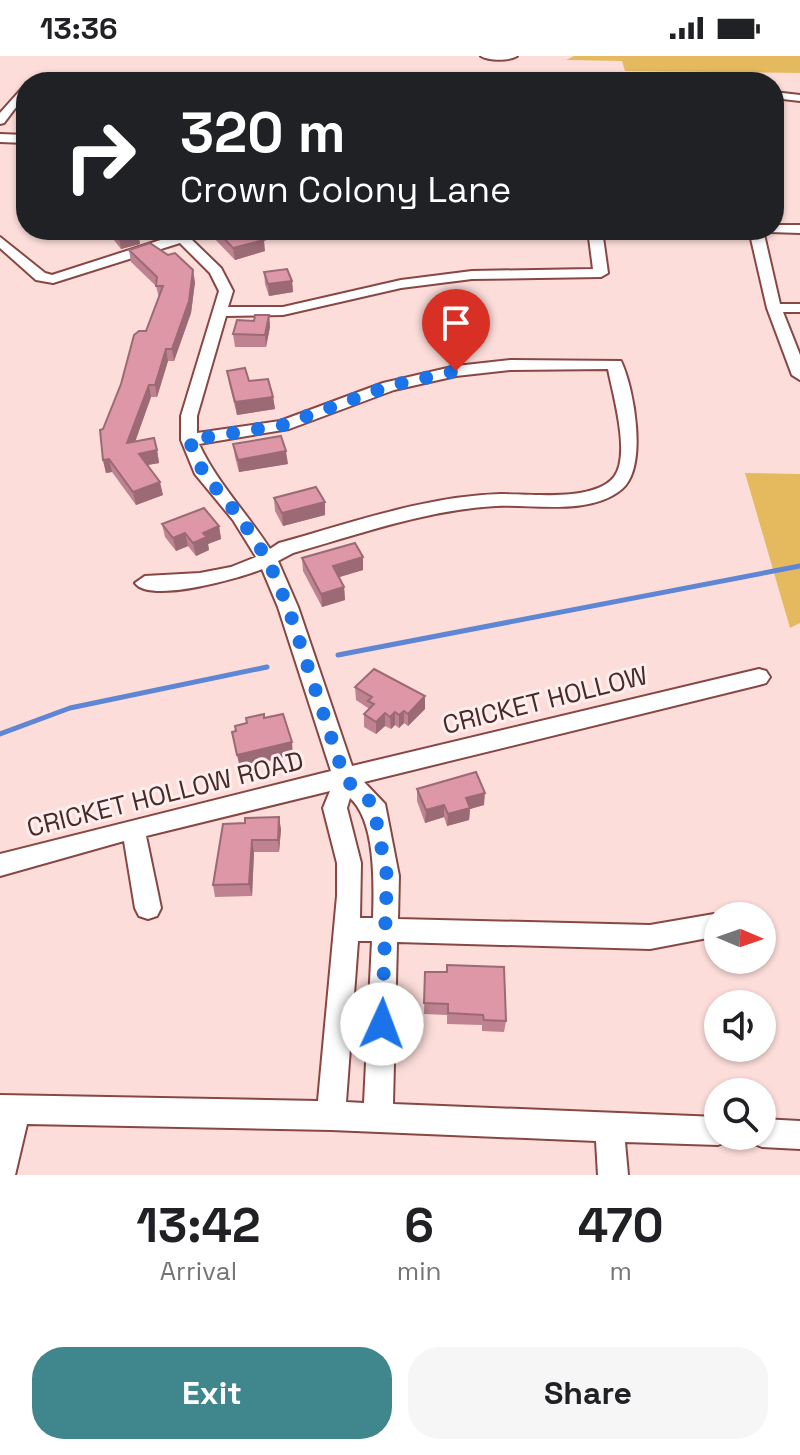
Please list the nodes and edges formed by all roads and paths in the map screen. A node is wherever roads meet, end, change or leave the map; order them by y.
1 (486, 56) edge
2 (512, 56) edge
3 (16, 100) edge
4 (0, 121) edge
5 (159, 240) edge
6 (184, 240) edge
7 (596, 240) edge
8 (758, 240) edge
9 (0, 241) edge
10 (774, 308) junction
11 (800, 308) edge
12 (220, 312) junction
13 (800, 375) edge
14 (189, 440) junction
15 (268, 560) junction
16 (145, 583) dead end
17 (759, 677) dead end
18 (345, 779) junction
19 (132, 829) junction
20 (0, 865) edge
21 (148, 908) dead end
22 (704, 928) edge
23 (346, 929) junction
24 (386, 930) junction
25 (8, 1110) edge
26 (331, 1116) junction
27 (378, 1118) junction
28 (609, 1126) junction
29 (704, 1130) edge
30 (776, 1134) edge
31 (800, 1135) edge
32 (0, 1175) edge
33 (613, 1175) edge

1 - 2 street
3 - 4 street
5 - 9 street
6 - 12 street
7 - 12 street
8 - 10 street
10 - 11 street
10 - 13 street
12 - 14 street
14 - 15 street
14 - 15 street
15 - 16 street
15 - 18 street
17 - 18 street, CRICKET HOLLOW
18 - 19 street, CRICKET HOLLOW ROAD
18 - 23 street
18 - 24 street
19 - 20 street, CRICKET HOLLOW ROAD
19 - 21 street
22 - 24 street
23 - 24 street
23 - 26 street
24 - 27 street
25 - 26 street
25 - 32 street
26 - 27 street
27 - 28 street
28 - 29 street
28 - 33 street
30 - 31 street

